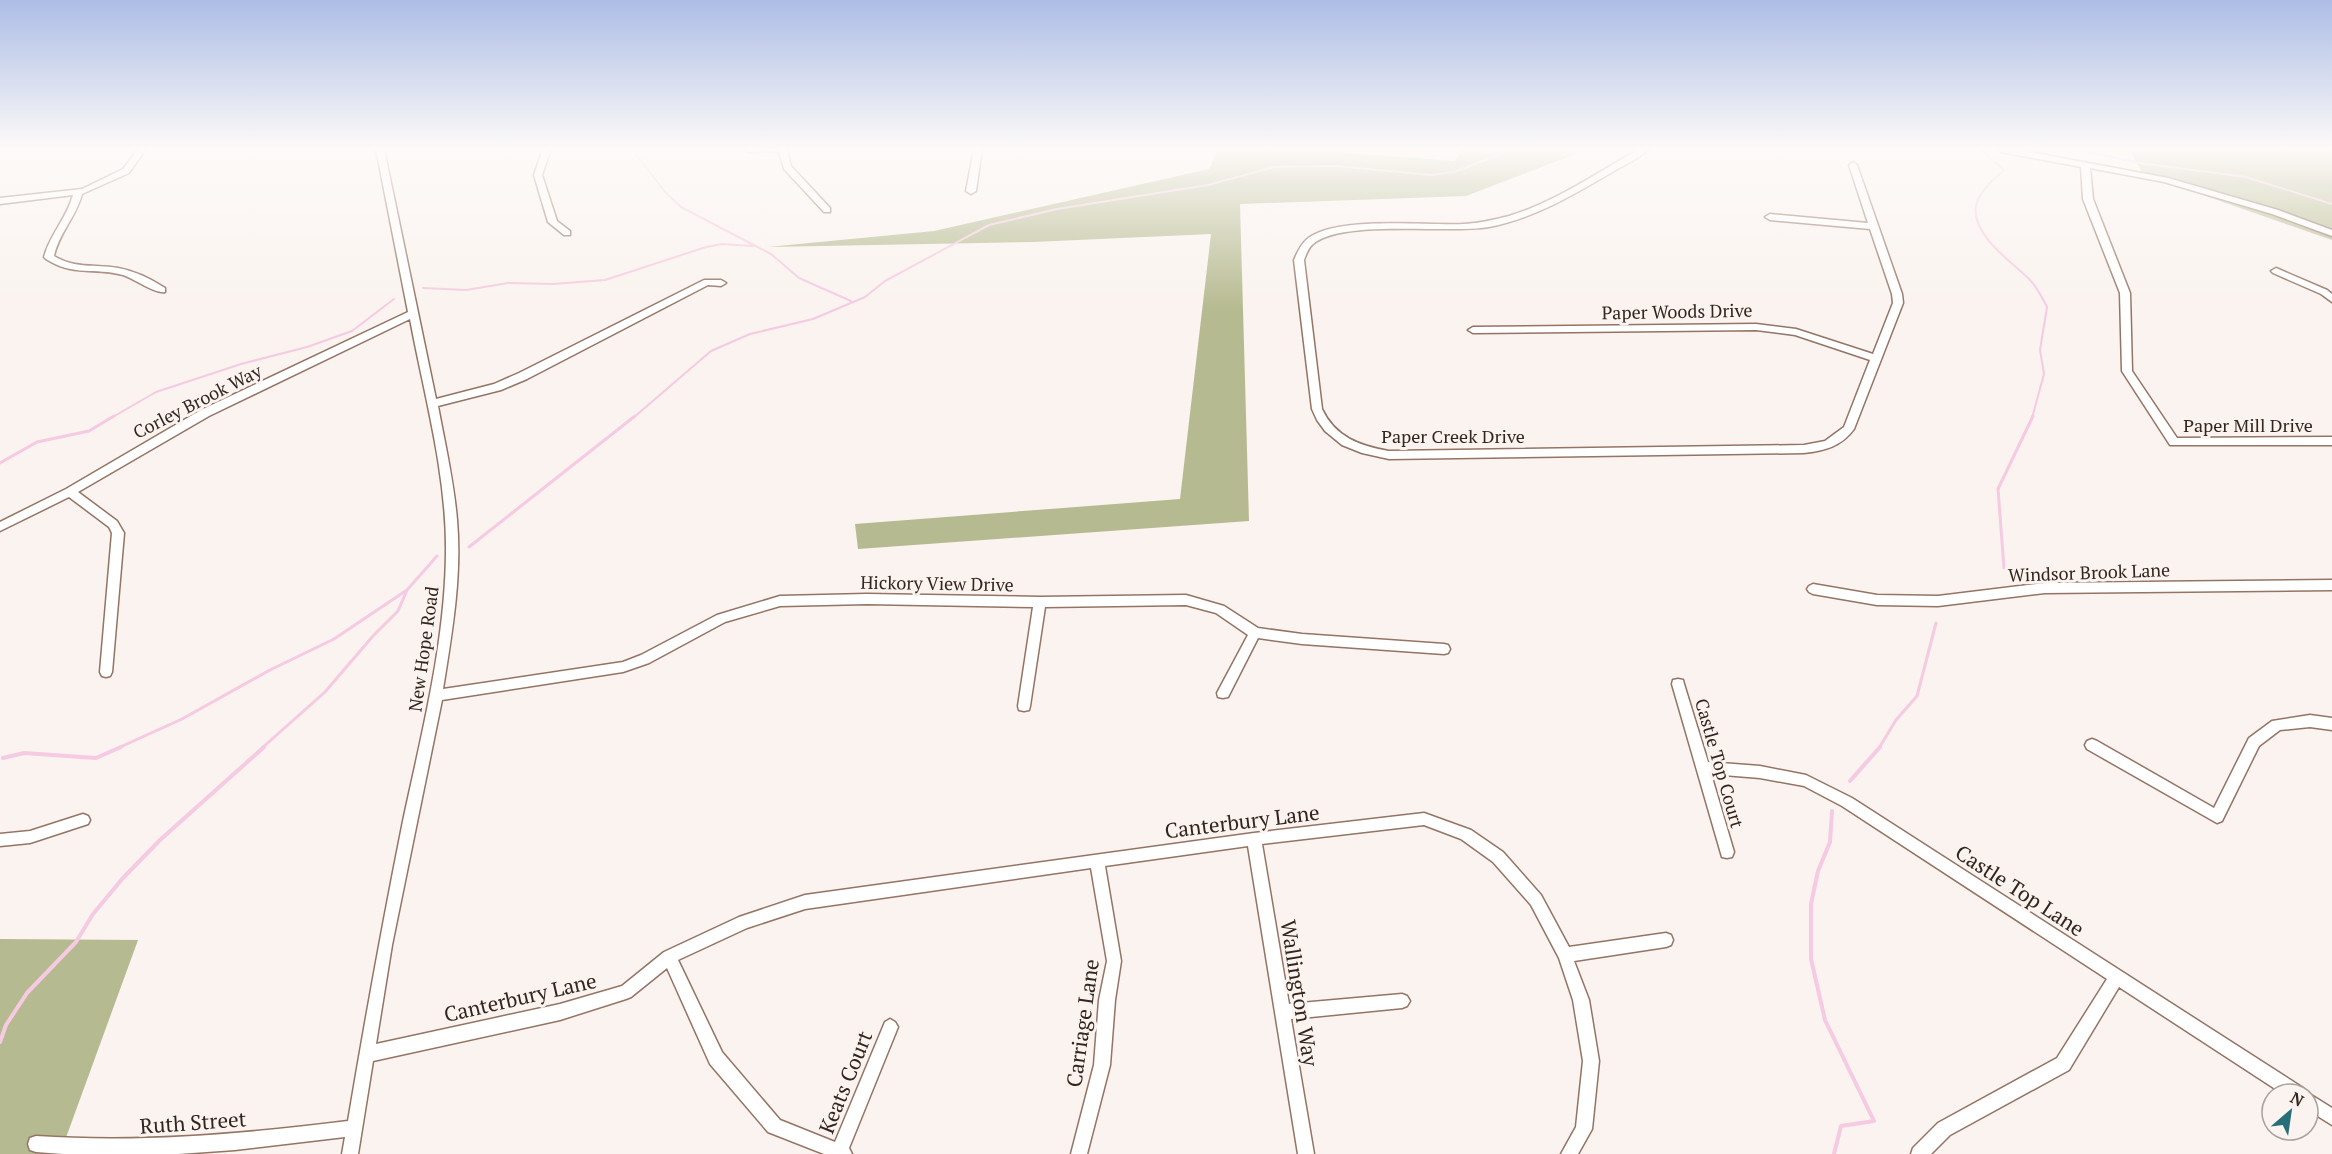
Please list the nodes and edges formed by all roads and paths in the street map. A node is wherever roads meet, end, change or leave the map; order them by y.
1 (76, 203) edge
2 (391, 203) edge
3 (547, 203) edge
4 (820, 203) edge
5 (1548, 203) edge
6 (1866, 203) edge
7 (2090, 203) edge
8 (2245, 203) edge
9 (827, 210) dead end
10 (1770, 217) dead end
11 (1874, 226) junction
12 (2332, 232) edge
13 (567, 233) dead end
14 (2276, 270) dead end
15 (721, 283) dead end
16 (162, 290) dead end
17 (2332, 299) edge
18 (414, 313) junction
19 (1473, 330) dead end
20 (1877, 359) junction
21 (432, 404) junction
22 (2332, 441) edge
23 (70, 492) junction
24 (0, 527) edge
25 (2332, 585) edge
26 (1813, 589) dead end
27 (1040, 603) junction
28 (1255, 633) junction
29 (1444, 649) dead end
30 (106, 672) dead end
31 (1678, 684) dead end
32 (1223, 693) dead end
33 (436, 695) junction
34 (1024, 706) dead end
35 (2332, 724) edge
36 (2092, 745) dead end
37 (1703, 768) junction
38 (83, 820) dead end
39 (1254, 839) junction
40 (0, 840) edge
41 (1727, 852) dead end
42 (1097, 862) junction
43 (1666, 940) dead end
44 (1565, 955) junction
45 (669, 957) junction
46 (2117, 978) junction
47 (1402, 1002) dead end
48 (1282, 1012) junction
49 (890, 1027) dead end
50 (368, 1054) junction
51 (2278, 1082) edge
52 (353, 1128) junction
53 (36, 1144) dead end
54 (842, 1153) edge
55 (350, 1154) edge
56 (1079, 1154) edge
57 (1306, 1154) edge
58 (1569, 1154) edge
59 (1919, 1154) edge

1 - 16 street
2 - 18 street, New Hope Road
3 - 13 street
4 - 9 street
5 - 20 street, Paper Creek Drive
6 - 11 street, Paper Creek Drive
7 - 22 street, Paper Mill Drive
8 - 12 street
10 - 11 street
11 - 20 street, Paper Creek Drive
14 - 17 street
15 - 21 street
18 - 21 street, New Hope Road
18 - 23 street, Corley Brook Way
19 - 20 street, Paper Woods Drive
21 - 33 street, New Hope Road
23 - 24 street, Corley Brook Way
23 - 30 street
25 - 26 street, Windsor Brook Lane
27 - 28 street, Hickory View Drive
27 - 33 street, Hickory View Drive
27 - 34 street
28 - 29 street, Hickory View Drive
28 - 32 street
31 - 37 street, Castle Top Court
33 - 50 street, New Hope Road
35 - 36 street
37 - 41 street, Castle Top Court
37 - 46 street, Castle Top Lane
38 - 40 street
39 - 42 street, Canterbury Lane
39 - 44 street, Canterbury Lane
39 - 48 street, Wallington Way
42 - 45 street, Canterbury Lane
42 - 56 street, Carriage Lane
43 - 44 street
44 - 58 street, Canterbury Lane
45 - 50 street, Canterbury Lane
45 - 54 street
46 - 51 street, Castle Top Lane
46 - 59 street
47 - 48 street
48 - 57 street, Wallington Way
49 - 54 street, Keats Court
50 - 52 street, New Hope Road
52 - 53 street, Ruth Street
52 - 55 street, New Hope Road

